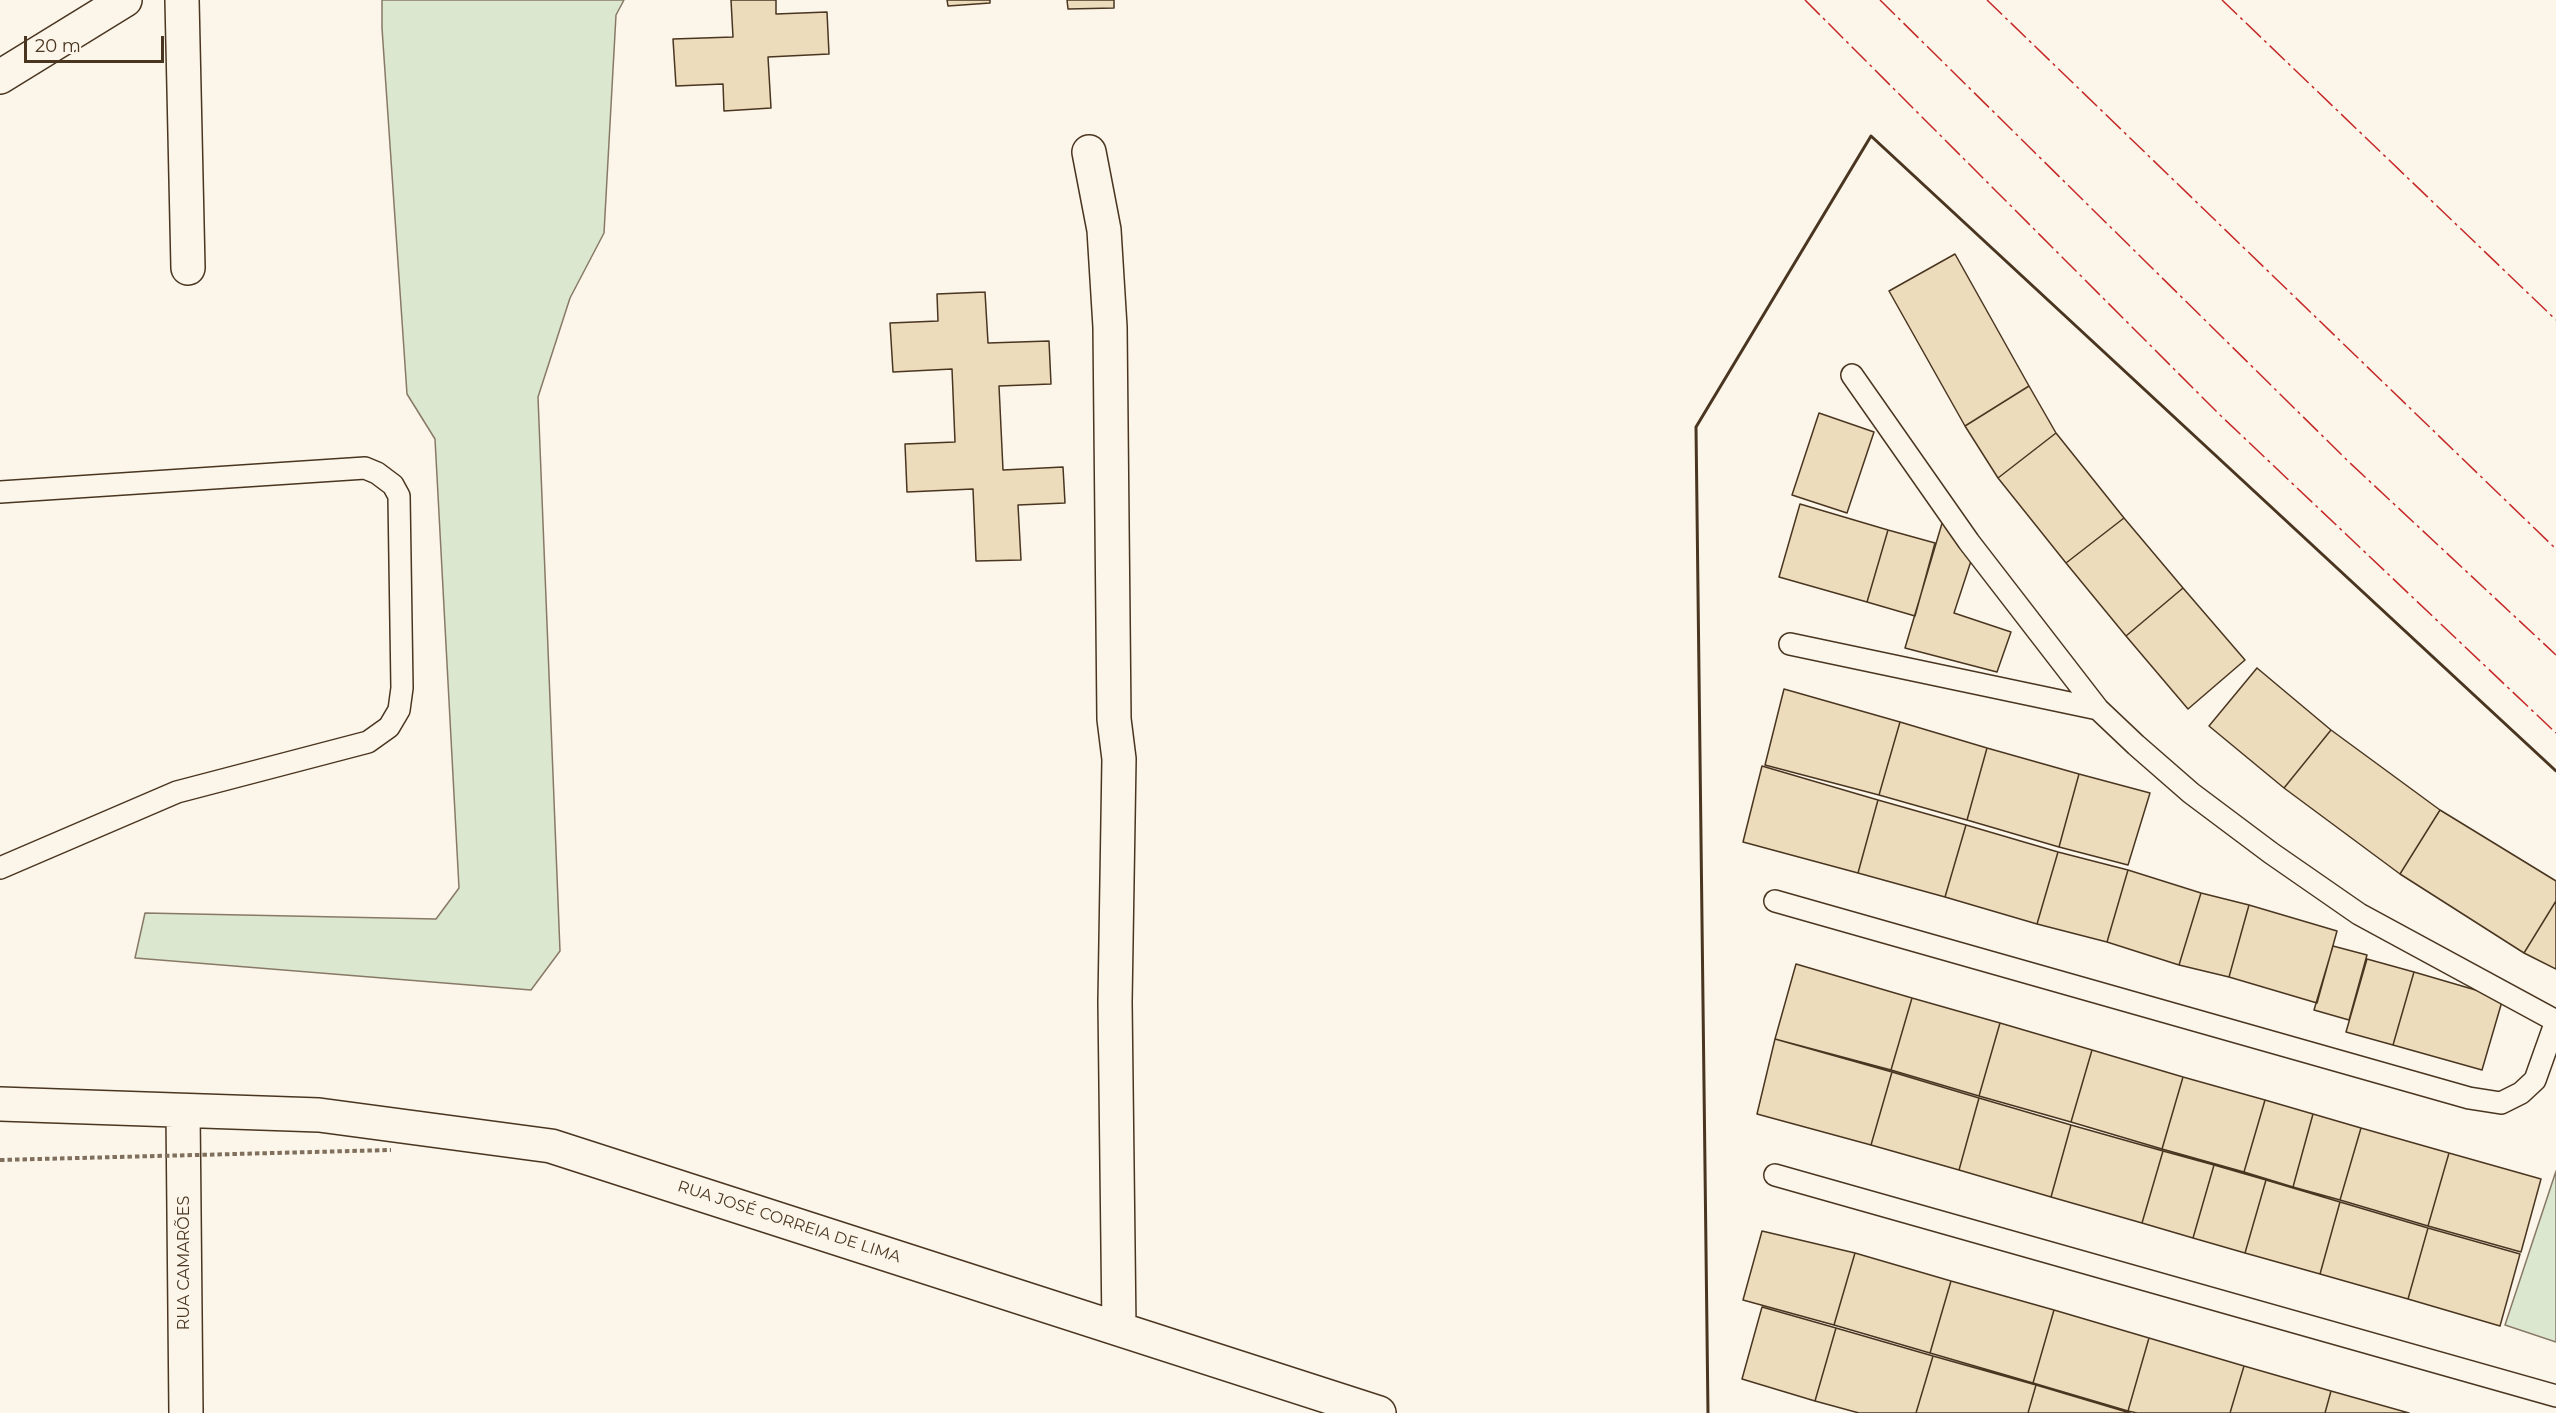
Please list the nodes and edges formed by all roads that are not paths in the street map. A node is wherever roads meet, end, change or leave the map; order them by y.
1 (125, 0) edge
2 (182, 0) edge
3 (0, 77) edge
4 (1089, 152) dead end
5 (188, 268) dead end
6 (1852, 375) dead end
7 (0, 492) edge
8 (1790, 644) dead end
9 (2098, 709) junction
10 (0, 868) edge
11 (1775, 901) dead end
12 (0, 1104) edge
13 (183, 1112) junction
14 (1775, 1175) dead end
15 (1119, 1329) junction
16 (2556, 1396) edge
17 (1325, 1405) edge
18 (186, 1413) edge
19 (1379, 1413) edge

1 - 3 street
2 - 5 street
4 - 15 street
6 - 9 lane
7 - 10 lane
8 - 9 lane
9 - 11 lane
12 - 13 street, RUA JOSÉ CORREIA DE LIMA
13 - 15 street, RUA JOSÉ CORREIA DE LIMA
13 - 18 street, RUA CAMARÕES
14 - 16 lane
15 - 17 street, RUA JOSÉ CORREIA DE LIMA
17 - 19 street, RUA JOSÉ CORREIA DE LIMA

